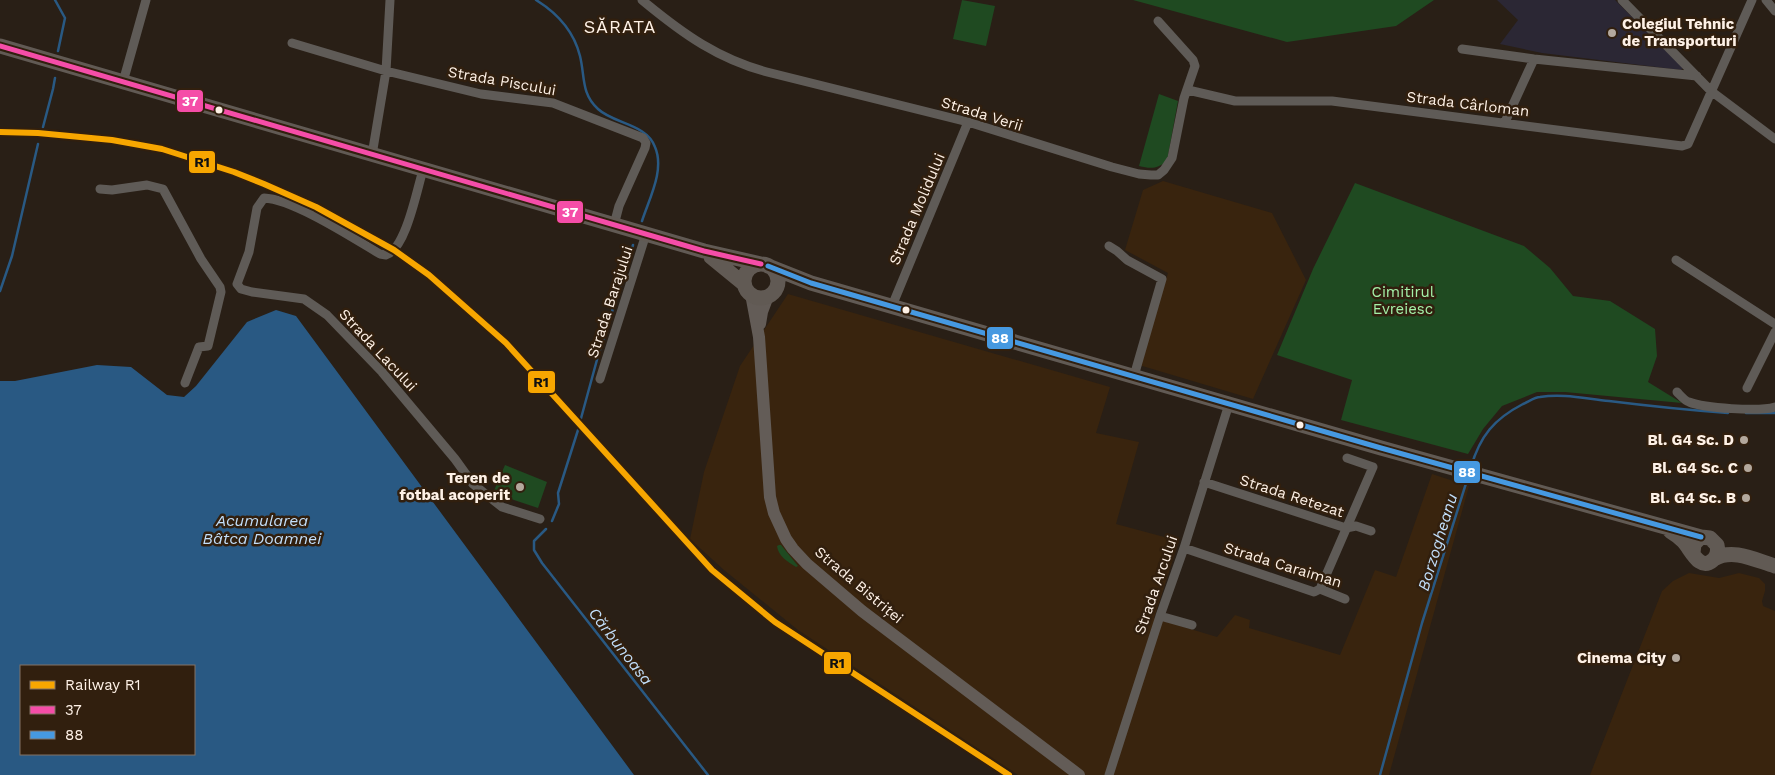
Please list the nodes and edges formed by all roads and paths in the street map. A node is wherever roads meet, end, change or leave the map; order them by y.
1 (146, 0) edge
2 (390, 0) edge
3 (642, 0) edge
4 (1622, 0) edge
5 (1752, 0) edge
6 (1766, 0) edge
7 (1775, 11) edge
8 (1158, 20) dead end
9 (292, 43) dead end
10 (0, 46) edge
11 (1462, 49) dead end
12 (1534, 59) junction
13 (386, 70) junction
14 (1697, 76) junction
15 (123, 82) junction
16 (1188, 90) junction
17 (1710, 90) junction
18 (968, 122) junction
19 (1505, 122) junction
20 (1775, 139) edge
21 (372, 155) junction
22 (423, 170) junction
23 (100, 189) dead end
24 (614, 225) junction
25 (646, 234) junction
26 (1109, 246) dead end
27 (704, 251) junction
28 (1676, 260) dead end
29 (765, 265) junction
30 (811, 283) junction
31 (237, 284) junction
32 (220, 287) junction
33 (748, 289) junction
34 (772, 291) junction
35 (892, 306) junction
36 (1775, 324) edge
37 (1775, 332) edge
38 (759, 337) junction
39 (1134, 376) junction
40 (600, 379) dead end
41 (185, 383) dead end
42 (1747, 388) dead end
43 (1677, 392) dead end
44 (1229, 404) junction
45 (1775, 407) edge
46 (1347, 458) dead end
47 (1204, 482) junction
48 (540, 520) dead end
49 (1346, 528) junction
50 (1669, 530) junction
51 (1371, 531) dead end
52 (1701, 537) junction
53 (1716, 542) junction
54 (1184, 548) junction
55 (1693, 553) junction
56 (1775, 558) edge
57 (1714, 560) junction
58 (1775, 566) edge
59 (1320, 589) junction
60 (1345, 599) dead end
61 (1160, 616) junction
62 (1192, 626) dead end
63 (1079, 775) edge
64 (1109, 775) edge

1 - 15 street
2 - 13 street
3 - 18 street, Strada Verii
4 - 14 street
5 - 17 street, Strada Cârloman
6 - 7 street
8 - 16 street, Strada Verii
9 - 13 street, Strada Piscului
10 - 15 main road
11 - 12 street
12 - 14 street
12 - 19 street
13 - 21 street
13 - 24 street, Strada Piscului
14 - 17 street
15 - 21 main road
16 - 18 street, Strada Verii
16 - 19 street, Strada Cârloman
17 - 19 street, Strada Cârloman
17 - 20 street
18 - 35 street, Strada Molidului
21 - 22 main road
22 - 24 main road
22 - 31 street
23 - 32 street
24 - 25 main road
25 - 27 main road
25 - 40 street, Strada Barajului
26 - 39 street
27 - 29 main road
27 - 33 main road
28 - 36 street
29 - 30 main road
29 - 33 main road
29 - 34 main road
30 - 34 main road
30 - 35 main road
31 - 32 street
31 - 48 street, Strada Lacului
32 - 41 street
33 - 34 main road
33 - 38 main road, Strada Bistriței
34 - 38 main road, Strada Bistriței
35 - 39 main road
37 - 42 street
38 - 63 main road, Strada Bistriței
39 - 44 main road
43 - 45 street
44 - 47 street, Strada Arcului
44 - 50 main road
46 - 49 street
47 - 49 street, Strada Retezat
47 - 54 street, Strada Arcului
49 - 51 street, Strada Retezat
49 - 59 street
50 - 52 main road
50 - 55 main road
52 - 53 main road
52 - 55 main road
53 - 56 main road
53 - 57 main road
54 - 59 street, Strada Caraiman
54 - 61 street, Strada Arcului
55 - 57 main road
57 - 58 main road
59 - 60 street, Strada Caraiman
61 - 62 street
61 - 64 street, Strada Arcului

